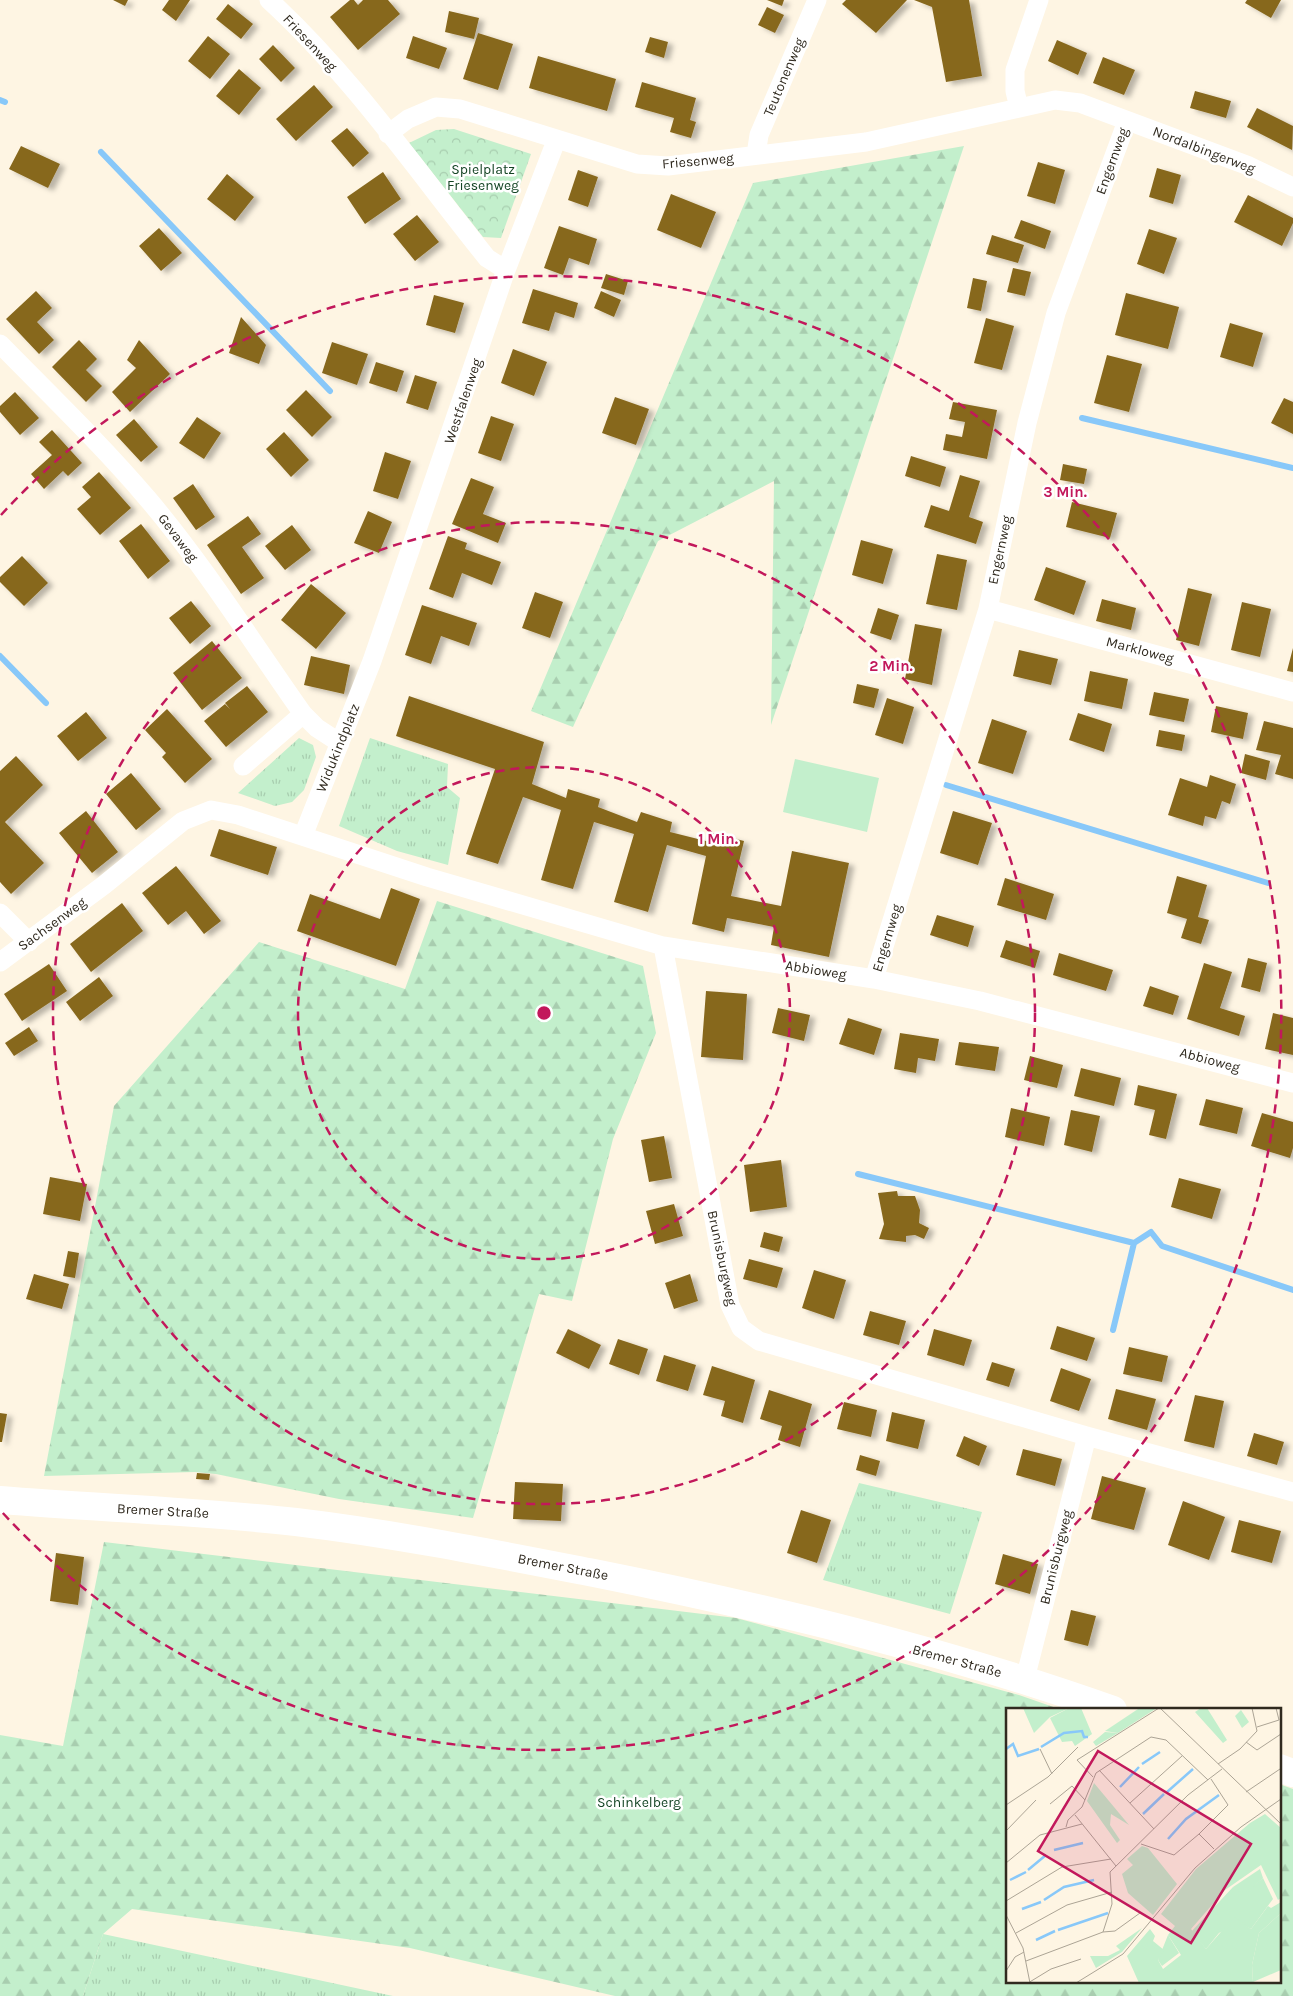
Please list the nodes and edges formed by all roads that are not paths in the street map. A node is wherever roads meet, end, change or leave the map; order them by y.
1 (269, 0) edge
2 (817, 0) edge
3 (1039, 0) edge
4 (1019, 108) junction
5 (1127, 121) junction
6 (388, 134) junction
7 (556, 141) junction
8 (756, 155) junction
9 (1293, 188) edge
10 (506, 270) junction
11 (0, 344) edge
12 (988, 609) junction
13 (372, 661) joint
14 (1293, 692) edge
15 (303, 714) junction
16 (340, 743) junction
17 (243, 766) dead end
18 (303, 836) junction
19 (0, 913) edge
20 (29, 942) junction
21 (663, 946) junction
22 (0, 962) edge
23 (874, 979) junction
24 (1293, 1083) edge
25 (1087, 1436) junction
26 (1293, 1492) edge
27 (0, 1500) edge
28 (1026, 1679) junction
29 (1107, 1708) edge
30 (1280, 1768) edge
31 (1293, 1773) edge

1 - 6 street, Friesenweg
2 - 8 street, Teutonenweg
3 - 4 street
4 - 5 street, Nordalbingerweg
4 - 8 street, Friesenweg
5 - 9 street, Nordalbingerweg
5 - 12 street, Engernweg
6 - 7 street, Friesenweg
6 - 10 street, Friesenweg
7 - 8 street, Friesenweg
7 - 10 street, Westfalenweg
10 - 13 street, Westfalenweg
11 - 15 street, Gevaweg
12 - 14 street, Markloweg
12 - 23 street, Engernweg
13 - 16 street, Widukindplatz
15 - 16 street, Gevaweg
15 - 17 street
16 - 18 street, Widukindplatz
18 - 20 street, Sachsenweg
18 - 21 street, Abbioweg
19 - 20 street
20 - 22 street, Sachsenweg
21 - 23 street, Abbioweg
21 - 25 street, Brunisburgweg
23 - 24 street, Abbioweg
25 - 26 street, Brunisburgweg
25 - 28 street, Brunisburgweg
27 - 28 main road, Bremer Straße
28 - 29 main road, Bremer Straße
30 - 31 main road

